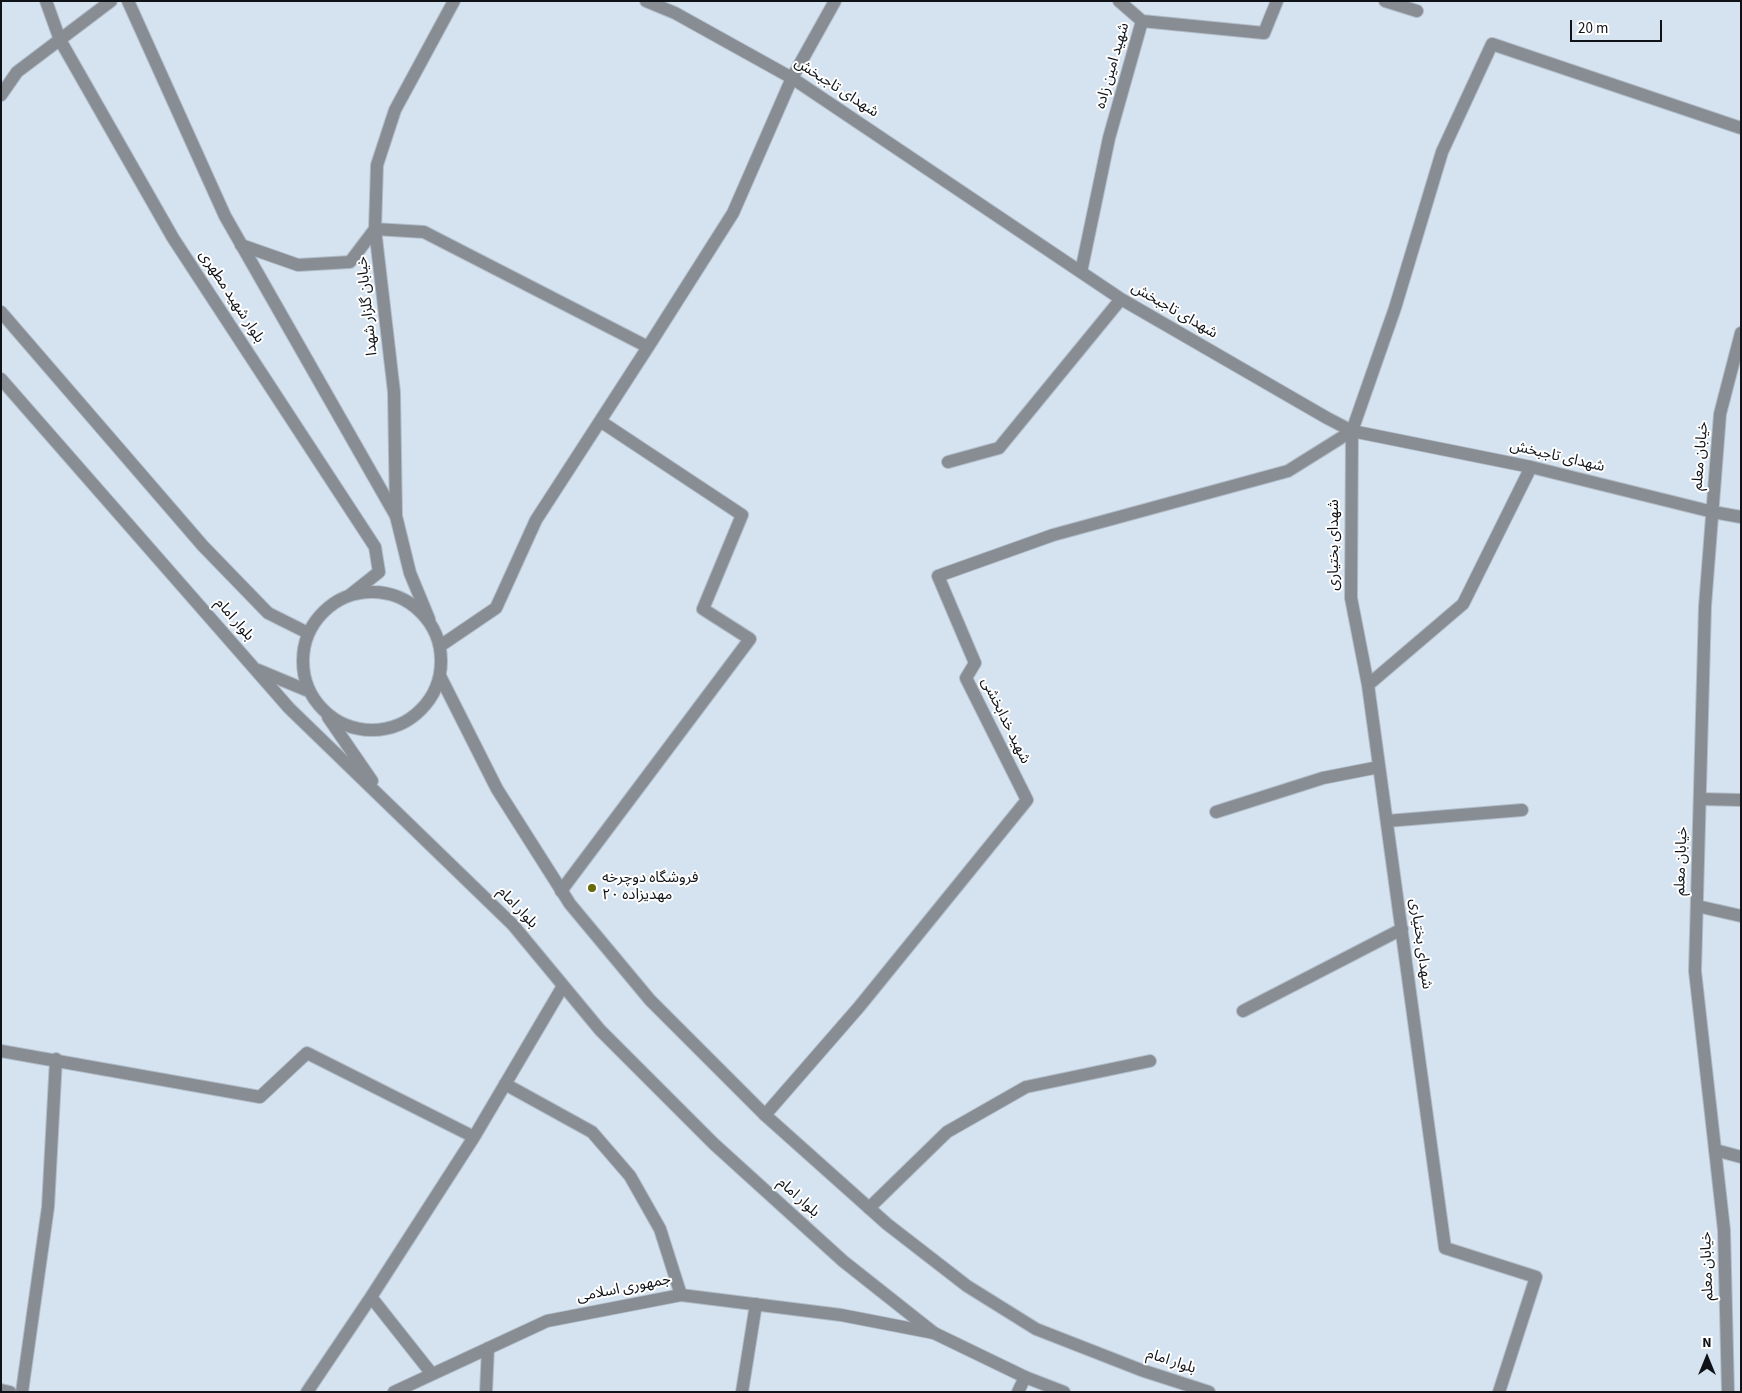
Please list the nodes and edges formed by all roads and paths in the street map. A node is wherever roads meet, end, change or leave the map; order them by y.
1 (46, 1) edge
2 (111, 1) edge
3 (128, 1) edge
4 (454, 1) edge
5 (646, 1) edge
6 (835, 1) edge
7 (1119, 1) edge
8 (1277, 1) edge
9 (1385, 1) edge
10 (1417, 11) dead end
11 (1142, 21) junction
12 (60, 40) junction
13 (792, 78) junction
14 (1, 95) edge
15 (1741, 128) edge
16 (376, 229) junction
17 (241, 245) junction
18 (1081, 272) junction
19 (1121, 299) junction
20 (1, 312) edge
21 (1741, 333) edge
22 (648, 347) junction
23 (1, 379) edge
24 (600, 421) junction
25 (1352, 431) junction
26 (948, 462) dead end
27 (1532, 467) junction
28 (1713, 512) junction
29 (396, 516) junction
30 (1741, 517) edge
31 (350, 595) junction
32 (429, 619) junction
33 (306, 632) junction
34 (440, 646) junction
35 (256, 670) junction
36 (440, 676) junction
37 (1368, 685) junction
38 (306, 690) junction
39 (325, 713) junction
40 (1379, 767) junction
41 (1700, 799) junction
42 (1741, 800) edge
43 (389, 805) junction
44 (1522, 810) dead end
45 (1216, 812) dead end
46 (1387, 821) junction
47 (561, 891) junction
48 (1697, 906) junction
49 (1741, 916) edge
50 (1402, 929) junction
51 (563, 986) junction
52 (1244, 1011) dead end
53 (1, 1051) edge
54 (56, 1059) junction
55 (1150, 1061) dead end
56 (505, 1084) junction
57 (765, 1115) junction
58 (474, 1137) junction
59 (1715, 1150) junction
60 (1741, 1157) edge
61 (869, 1208) junction
62 (681, 1295) junction
63 (371, 1297) junction
64 (756, 1304) junction
65 (934, 1333) junction
66 (488, 1348) junction
67 (432, 1374) junction
68 (1025, 1377) junction
69 (1, 1390) edge
70 (10, 1392) edge
71 (22, 1392) edge
72 (306, 1392) edge
73 (394, 1392) edge
74 (486, 1392) edge
75 (742, 1392) edge
76 (1018, 1392) edge
77 (1064, 1392) edge
78 (1209, 1392) edge
79 (1500, 1392) edge
80 (1728, 1392) edge

1 - 12 street, بلوار شهید مطهری
2 - 12 street
3 - 17 street
4 - 16 street, خیابان گلزار شهدا
5 - 13 street, شهدای تاجبخش
6 - 13 street
7 - 11 street
8 - 11 street, شهید امین زاده
9 - 10 street
11 - 18 street, شهید امین زاده
12 - 14 street
12 - 31 street, بلوار شهید مطهری
13 - 18 street, شهدای تاجبخش
13 - 22 street
15 - 25 street, شهدای بختیاری
16 - 17 street
16 - 22 street
16 - 29 street, خیابان گلزار شهدا
17 - 29 street
18 - 19 street, شهدای تاجبخش
19 - 25 street, شهدای تاجبخش
19 - 26 street
20 - 33 street, بلوار امام
21 - 28 street, خیابان معلم
22 - 24 street
23 - 35 street, بلوار امام
24 - 34 street
24 - 47 street
25 - 27 street, شهدای تاجبخش
25 - 37 street, شهدای بختیاری
25 - 57 street, شهید خدابخشی
27 - 28 street, شهدای تاجبخش
27 - 37 street
28 - 30 street, شهدای تاجبخش
28 - 41 street, خیابان معلم
29 - 32 street, خیابان گلزار شهدا
31 - 32 street
31 - 33 street
32 - 34 street
33 - 38 street
34 - 36 street
35 - 38 street
35 - 43 street, بلوار امام
36 - 39 street
36 - 47 street, بلوار امام
37 - 40 street, شهدای بختیاری
38 - 39 street
39 - 43 street
40 - 45 street
40 - 46 street, شهدای بختیاری
41 - 42 street
41 - 48 street, خیابان معلم
43 - 51 street, بلوار امام
44 - 46 street
46 - 50 street, شهدای بختیاری
47 - 57 street, بلوار امام
48 - 49 street
48 - 59 street, خیابان معلم
50 - 52 street
50 - 79 street, شهدای بختیاری
51 - 56 street
51 - 65 street, بلوار امام
53 - 54 street
54 - 58 street
54 - 71 street
55 - 61 street
56 - 58 street
56 - 62 street
57 - 61 street, بلوار امام
58 - 63 street
59 - 60 street
59 - 80 street, خیابان معلم
61 - 78 street, بلوار امام
62 - 64 street, جمهوری اسلامی
62 - 66 street, جمهوری اسلامی
63 - 67 street
63 - 72 street
64 - 65 street, جمهوری اسلامی
64 - 75 street
65 - 68 street, بلوار امام
66 - 67 street, جمهوری اسلامی
66 - 74 street
67 - 73 street, جمهوری اسلامی
68 - 76 street
68 - 77 street, بلوار امام
69 - 70 street

